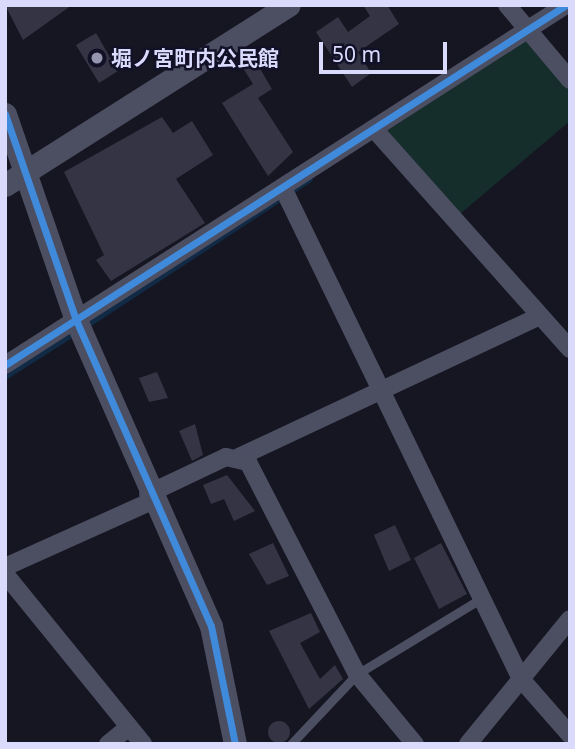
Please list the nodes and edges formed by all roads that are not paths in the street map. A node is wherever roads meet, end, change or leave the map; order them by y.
1 (289, 5) edge
2 (507, 5) edge
3 (566, 5) edge
4 (528, 30) junction
5 (570, 80) edge
6 (5, 114) edge
7 (374, 129) junction
8 (26, 172) junction
9 (5, 185) edge
10 (283, 188) junction
11 (540, 316) junction
12 (76, 320) junction
13 (570, 349) edge
14 (5, 365) edge
15 (383, 394) junction
16 (239, 457) junction
17 (150, 497) junction
18 (5, 567) edge
19 (5, 574) edge
20 (482, 598) junction
21 (570, 619) edge
22 (357, 674) junction
23 (521, 679) junction
24 (129, 727) junction
25 (570, 735) edge
26 (108, 744) edge
27 (142, 744) edge
28 (235, 744) edge
29 (291, 744) edge
30 (415, 744) edge
31 (468, 744) edge

1 - 8 street
2 - 4 street
3 - 4 street
4 - 5 street
4 - 7 street
6 - 8 street
7 - 10 street
7 - 11 street
8 - 9 street
8 - 12 street
10 - 12 street
10 - 15 street
11 - 13 street
11 - 15 street
12 - 14 street
12 - 17 street
15 - 16 street
15 - 20 street
16 - 17 street
16 - 22 street
17 - 18 street
17 - 28 street
19 - 24 street
20 - 22 lane
20 - 23 street
21 - 23 street
22 - 29 lane
22 - 30 street
23 - 25 street
23 - 31 street
24 - 26 street
24 - 27 street

